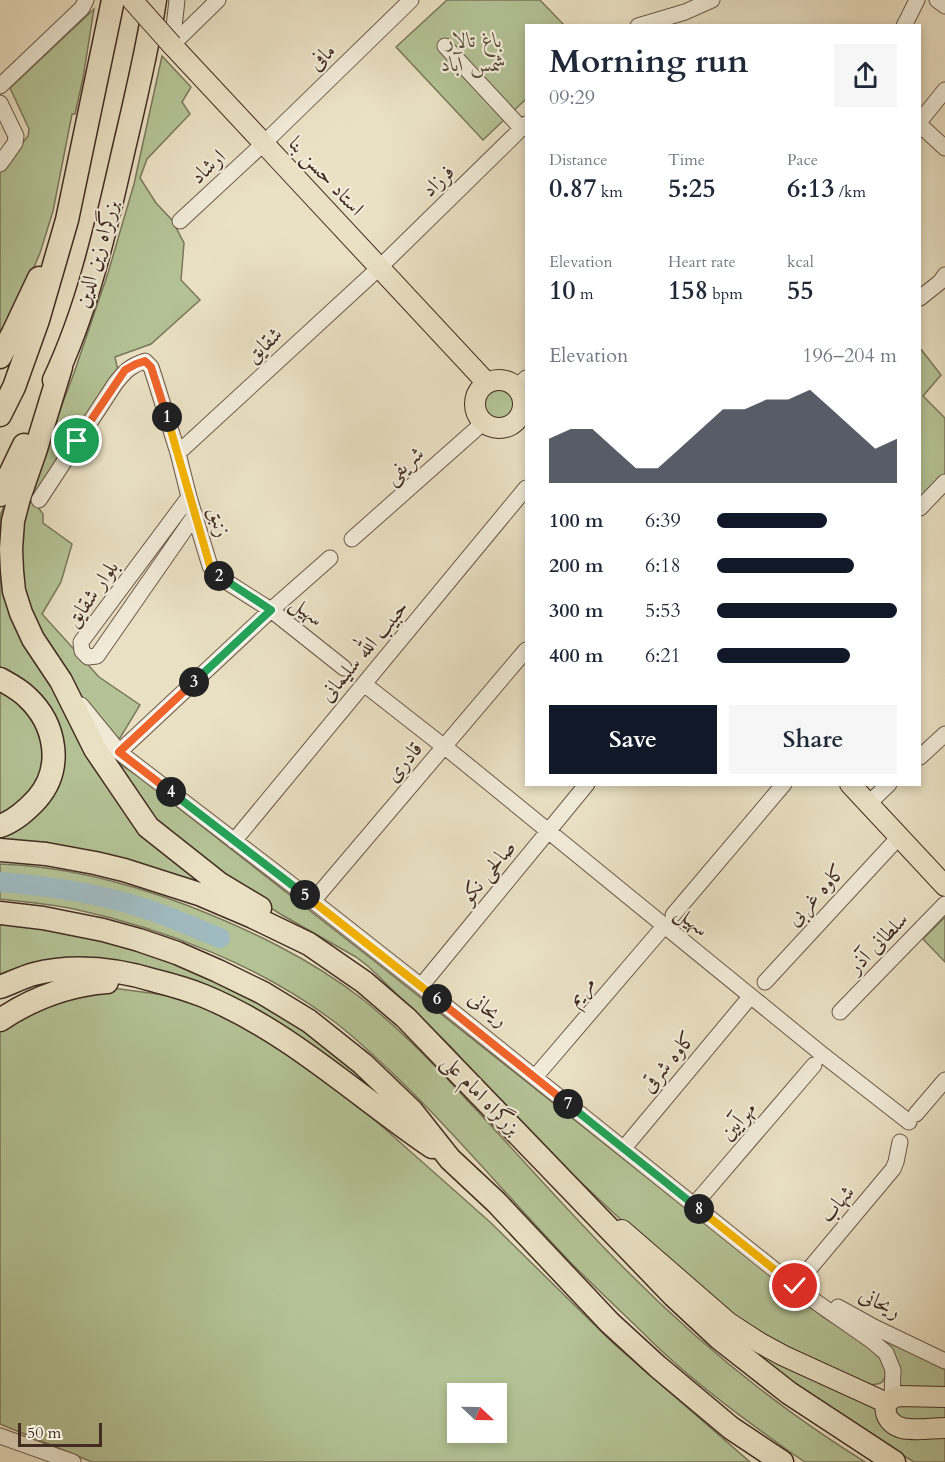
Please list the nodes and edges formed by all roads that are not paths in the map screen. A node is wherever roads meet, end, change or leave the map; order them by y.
1 (86, 0) edge
2 (113, 0) edge
3 (132, 0) edge
4 (155, 0) edge
5 (177, 0) edge
6 (218, 0) edge
7 (411, 0) edge
8 (712, 0) edge
9 (917, 0) edge
10 (937, 0) edge
11 (945, 6) edge
12 (645, 24) edge
13 (905, 24) edge
14 (172, 45) junction
15 (445, 46) dead end
16 (0, 86) edge
17 (945, 90) edge
18 (0, 103) edge
19 (921, 122) edge
20 (921, 124) edge
21 (524, 127) edge
22 (263, 144) junction
23 (945, 148) edge
24 (0, 164) edge
25 (67, 220) junction
26 (180, 221) dead end
27 (379, 268) junction
28 (945, 275) edge
29 (921, 297) edge
30 (0, 357) edge
31 (60, 367) junction
32 (521, 382) edge
33 (487, 383) junction
34 (0, 415) edge
35 (484, 423) junction
36 (521, 429) edge
37 (178, 453) junction
38 (945, 482) edge
39 (525, 489) edge
40 (0, 495) edge
41 (189, 497) junction
42 (39, 500) dead end
43 (921, 507) edge
44 (195, 515) junction
45 (352, 539) dead end
46 (330, 558) dead end
47 (271, 610) junction
48 (525, 651) edge
49 (344, 668) dead end
50 (0, 679) edge
51 (61, 681) junction
52 (364, 684) junction
53 (945, 734) edge
54 (95, 749) junction
55 (119, 752) junction
56 (921, 756) edge
57 (585, 786) edge
58 (782, 786) edge
59 (852, 786) edge
60 (887, 786) edge
61 (868, 804) junction
62 (0, 826) edge
63 (549, 832) junction
64 (899, 837) junction
65 (234, 841) junction
66 (0, 850) edge
67 (945, 886) edge
68 (314, 901) junction
69 (945, 904) edge
70 (0, 913) edge
71 (673, 915) dead end
72 (660, 931) dead end
73 (309, 944) junction
74 (765, 982) dead end
75 (166, 984) junction
76 (421, 986) junction
77 (0, 987) edge
78 (745, 1003) dead end
79 (840, 1012) dead end
80 (0, 1020) edge
81 (814, 1065) dead end
82 (535, 1077) junction
83 (945, 1080) edge
84 (900, 1142) dead end
85 (624, 1148) junction
86 (450, 1159) junction
87 (567, 1185) junction
88 (694, 1205) junction
89 (795, 1286) junction
90 (945, 1361) edge
91 (945, 1397) edge
92 (889, 1400) junction
93 (731, 1428) junction
94 (945, 1428) edge
95 (3, 1439) edge
96 (73, 1462) edge
97 (763, 1462) edge
98 (782, 1462) edge
99 (894, 1462) edge

1 - 16 street
2 - 25 highway, بزرگراه زین الدین
3 - 14 main road, استاد حسن بنا, bridge
4 - 31 highway, بزرگراه زین الدین
5 - 14 street
6 - 14 street
7 - 22 street, مافی
8 - 12 street
9 - 13 street
10 - 11 street
14 - 22 main road, استاد حسن بنا
15 - 21 street
17 - 19 street
18 - 24 street
20 - 23 street
21 - 27 street, فرزاد
22 - 26 street, ارشاد
22 - 27 main road, استاد حسن بنا
25 - 30 highway
25 - 34 highway, بزرگراه زین الدین
27 - 33 main road, استاد حسن بنا
27 - 37 street, شقایق
28 - 29 street
31 - 40 highway, بزرگراه زین الدین
31 - 51 highway
32 - 33 main road
32 - 36 main road
33 - 35 main road
35 - 36 main road
35 - 45 street, شریفی
37 - 41 street, زنبق
37 - 42 street, زنبق
38 - 43 street
39 - 52 street, حبیب الله سلیمانی
41 - 44 street, زنبق
41 - 44 street, بلوار شقایق
44 - 47 street, زنبق
46 - 47 street
47 - 49 street, سهیل
47 - 55 street
48 - 68 street, قادری
50 - 62 highway
51 - 54 highway
51 - 55 street, ریحانی
52 - 63 street, سهیل
52 - 65 street, حبیب الله سلیمانی
53 - 56 street
54 - 55 street
54 - 73 highway
55 - 65 street, ریحانی
57 - 63 street, صالحی نکو
58 - 71 street
59 - 61 main road
60 - 61 street
61 - 64 main road
63 - 76 street, صالحی نکو
63 - 83 street, سهیل
64 - 67 main road
64 - 74 street, کاوه غربی
65 - 68 street, ریحانی
66 - 73 highway, بزرگراه امام علی
68 - 76 street, ریحانی
69 - 79 street, سلطانی آذر
70 - 86 highway
72 - 82 street, مریم
73 - 87 highway, بزرگراه امام علی
75 - 77 highway
75 - 80 highway
75 - 86 highway
76 - 82 street, ریحانی
78 - 85 street, کاوه شرقی
81 - 88 street, مهرآیین
82 - 85 street, ریحانی
84 - 89 street, شهاب
85 - 88 street, ریحانی
86 - 93 highway
87 - 92 main road
87 - 99 highway, بزرگراه امام علی
88 - 89 street, ریحانی
89 - 90 street, ریحانی
89 - 92 street, ریحانی
91 - 92 main road
92 - 94 main road, ریحانی
93 - 97 main road
93 - 98 highway
95 - 96 street

